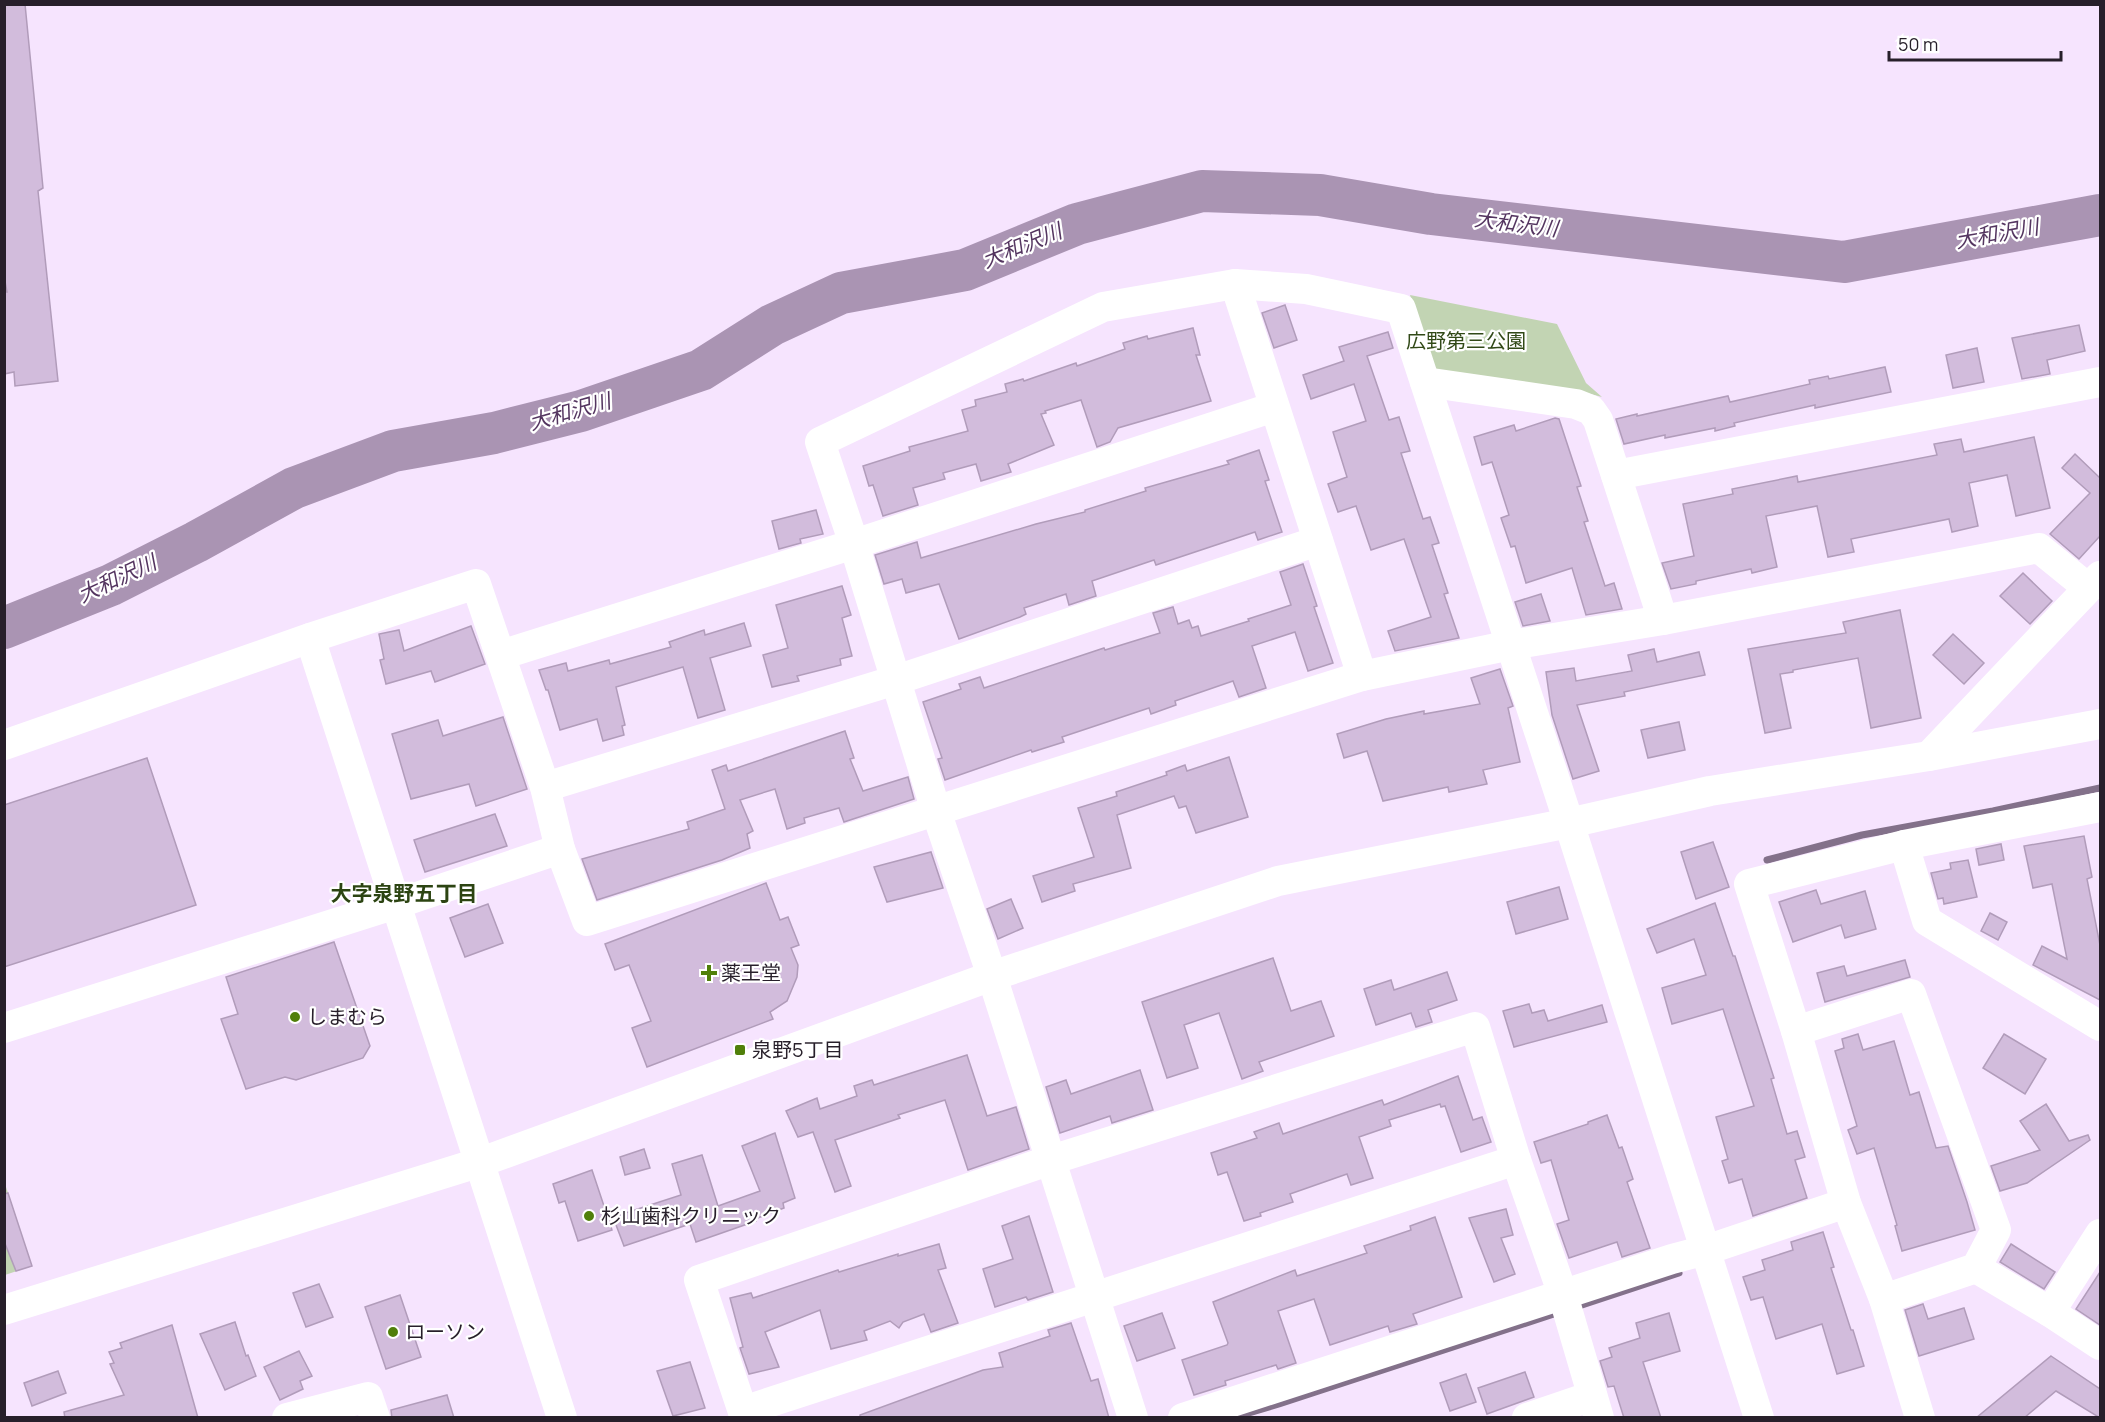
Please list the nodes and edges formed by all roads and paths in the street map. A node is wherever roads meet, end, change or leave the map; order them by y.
1 (1235, 284) junction
2 (1425, 382) junction
3 (2100, 382) edge
4 (1274, 407) junction
5 (1616, 475) junction
6 (1318, 541) junction
7 (854, 544) junction
8 (2094, 582) edge
9 (1663, 620) junction
10 (310, 638) junction
11 (1511, 645) junction
12 (501, 655) junction
13 (1362, 676) junction
14 (896, 680) junction
15 (2100, 724) edge
16 (4, 745) edge
17 (1929, 756) junction
18 (545, 787) junction
19 (2100, 807) edge
20 (936, 811) junction
21 (1569, 823) junction
22 (1904, 844) junction
23 (560, 849) junction
24 (396, 904) junction
25 (992, 976) junction
26 (2100, 1026) edge
27 (4, 1028) edge
28 (1796, 1031) junction
29 (1051, 1160) junction
30 (1516, 1160) junction
31 (481, 1162) junction
32 (1846, 1203) junction
33 (2100, 1234) edge
34 (1706, 1250) junction
35 (1976, 1268) junction
36 (1563, 1295) junction
37 (1095, 1296) junction
38 (1884, 1299) junction
39 (4, 1310) edge
40 (2050, 1312) junction
41 (2100, 1345) edge
42 (1595, 1407) edge
43 (744, 1414) edge
44 (287, 1418) edge
45 (375, 1418) edge
46 (562, 1418) edge
47 (1133, 1418) edge
48 (1183, 1418) edge
49 (1527, 1418) edge
50 (1759, 1418) edge
51 (1920, 1418) edge

1 - 2 street
1 - 4 street
1 - 7 street
2 - 5 street
2 - 11 street
3 - 5 street
4 - 6 street
4 - 7 street
5 - 9 street
6 - 13 street
6 - 14 street
7 - 12 street
7 - 14 street
8 - 9 street
8 - 17 street
9 - 11 street
10 - 12 street
10 - 16 street
10 - 24 street
11 - 13 street
11 - 21 street
12 - 18 street
13 - 20 street
14 - 18 street
14 - 20 street
15 - 17 street
17 - 21 street
18 - 23 street
19 - 22 street
20 - 23 street
20 - 25 street
21 - 25 street
21 - 34 street
22 - 26 street
22 - 28 street
23 - 24 street
24 - 27 street
24 - 31 street
25 - 29 street
25 - 31 street
28 - 32 street
28 - 35 street
29 - 30 street
29 - 37 street
29 - 43 street
30 - 36 street
30 - 37 street
31 - 39 street
31 - 46 street
32 - 34 street
32 - 38 street
33 - 40 street
34 - 36 street
34 - 50 street
35 - 38 street
35 - 40 street
36 - 42 street
36 - 48 street
37 - 43 street
37 - 47 street
38 - 51 street
40 - 41 street
42 - 49 street
44 - 45 street

